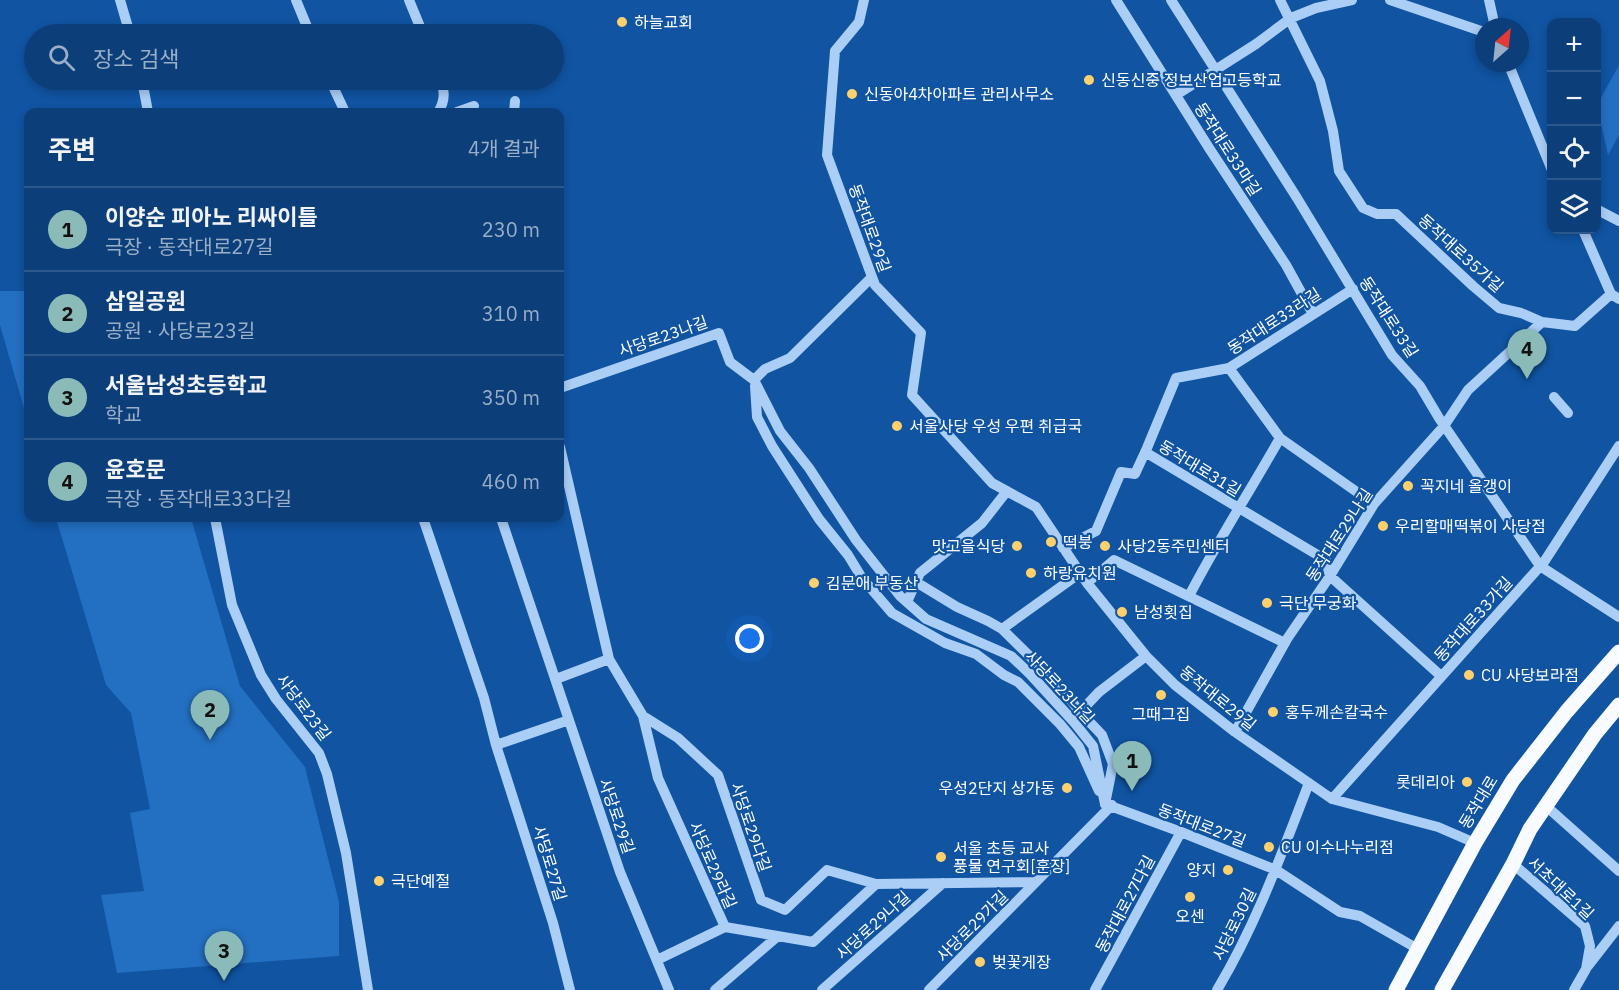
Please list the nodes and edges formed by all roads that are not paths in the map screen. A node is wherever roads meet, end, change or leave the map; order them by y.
1 (120, 0) edge
2 (296, 0) edge
3 (409, 0) edge
4 (864, 0) edge
5 (1116, 0) edge
6 (1171, 0) edge
7 (1280, 0) edge
8 (1352, 0) edge
9 (1390, 0) edge
10 (1489, 0) edge
11 (1291, 18) junction
12 (1493, 18) edge
13 (127, 24) edge
14 (306, 24) edge
15 (419, 24) edge
16 (1475, 29) edge
17 (1215, 70) junction
18 (1512, 72) edge
19 (144, 90) edge
20 (335, 90) edge
21 (444, 90) edge
22 (1176, 95) junction
23 (474, 106) dead end
24 (147, 108) edge
25 (343, 108) edge
26 (441, 108) edge
27 (468, 108) edge
28 (1547, 160) edge
29 (1601, 212) edge
30 (1619, 221) edge
31 (1585, 234) edge
32 (872, 277) junction
33 (1353, 289) junction
34 (1615, 297) edge
35 (1312, 314) junction
36 (1542, 322) junction
37 (1229, 368) junction
38 (754, 380) junction
39 (564, 387) edge
40 (1554, 398) dead end
41 (1568, 413) dead end
42 (1444, 426) junction
43 (1280, 438) junction
44 (1619, 446) edge
45 (1145, 452) junction
46 (564, 464) edge
47 (1007, 491) junction
48 (1374, 504) junction
49 (1240, 509) junction
50 (216, 522) edge
51 (424, 522) edge
52 (502, 522) edge
53 (1063, 548) junction
54 (1540, 566) junction
55 (1080, 573) junction
56 (1330, 576) junction
57 (916, 582) junction
58 (1087, 583) junction
59 (1189, 596) junction
60 (907, 602) junction
61 (1619, 616) edge
62 (1002, 629) junction
63 (952, 630) junction
64 (945, 643) junction
65 (1285, 643) junction
66 (1619, 652) edge
67 (1146, 656) junction
68 (609, 659) junction
69 (1441, 676) junction
70 (556, 679) junction
71 (1619, 705) edge
72 (1080, 712) junction
73 (643, 716) junction
74 (569, 720) junction
75 (1235, 732) junction
76 (496, 746) junction
77 (1309, 783) junction
78 (1332, 799) junction
79 (1109, 805) junction
80 (1546, 806) junction
81 (1181, 832) junction
82 (1474, 843) junction
83 (1513, 864) junction
84 (1276, 870) junction
85 (1619, 871) edge
86 (1036, 882) junction
87 (944, 883) junction
88 (876, 884) junction
89 (1619, 926) edge
90 (725, 927) junction
91 (778, 936) junction
92 (1418, 949) junction
93 (657, 960) junction
94 (1586, 969) junction
95 (368, 990) edge
96 (570, 990) edge
97 (669, 990) edge
98 (715, 990) edge
99 (822, 990) edge
100 (929, 990) edge
101 (1095, 990) edge
102 (1217, 990) edge
103 (1396, 990) edge
104 (1442, 990) edge
105 (1574, 990) edge

1 - 13 street
2 - 14 street
3 - 15 street
4 - 32 street, 동작대로29길
5 - 22 street, 동작대로33마길
6 - 17 street, 동작대로33길
7 - 11 street, 동작대로35가길
8 - 11 street
9 - 16 street
10 - 12 street
11 - 17 street
11 - 36 street, 동작대로35가길
17 - 22 street
17 - 33 street, 동작대로33길
18 - 28 street
19 - 24 street
20 - 25 street
21 - 26 street
22 - 35 street, 동작대로33마길
23 - 27 street
29 - 30 street
31 - 34 street
32 - 38 street
32 - 47 street, 동작대로29길
33 - 35 street, 동작대로33라길
33 - 42 street, 동작대로33길
34 - 36 street, 동작대로35가길
35 - 37 street, 동작대로33라길
36 - 42 street, 동작대로29나길
37 - 43 street
37 - 45 street, 동작대로33라길
38 - 39 street, 사당로23나길
38 - 60 street, 사당로23나길
38 - 64 street, 사당로23나길
40 - 41 street
42 - 48 street, 동작대로29나길
42 - 54 street, 동작대로33길
43 - 48 street
43 - 49 street, 동작대로31길
44 - 54 street, 동작대로33가길
45 - 49 street, 동작대로31길
45 - 53 street, 동작대로33라길
46 - 68 street, 사당로29다길
47 - 53 street, 동작대로29길
47 - 57 street
48 - 56 street, 동작대로29나길
49 - 56 street, 동작대로31길
49 - 59 street, 동작대로31길
50 - 95 street, 사당로23길
51 - 76 street, 사당로27길
52 - 70 street, 사당로29길
53 - 55 street, 동작대로29길
54 - 61 street, 동작대로33길
54 - 69 street, 동작대로33가길
55 - 58 street, 동작대로29길
55 - 62 street
56 - 65 street, 동작대로29나길
56 - 69 street, 동작대로31길
57 - 60 street
57 - 62 street
58 - 59 street
58 - 67 street, 동작대로29길
59 - 65 street
60 - 63 street, 사당로23나길
62 - 72 street
63 - 64 street
63 - 79 street, 사당로23나길
64 - 79 street, 사당로23나길
65 - 75 street, 동작대로29나길
66 - 82 main road, 동작대로
67 - 72 street
67 - 75 street, 동작대로29길
68 - 70 street
68 - 73 street, 사당로29다길
69 - 78 street, 동작대로33가길
70 - 74 street, 사당로29길
71 - 80 main road
72 - 79 street
73 - 88 street, 사당로29다길
73 - 90 street, 사당로29라길
74 - 76 street
74 - 93 street, 사당로29길
75 - 77 street, 동작대로29길
76 - 96 street, 사당로27길
77 - 78 street, 동작대로29길
77 - 84 street
78 - 82 street, 동작대로29길
79 - 81 street, 동작대로27길
79 - 86 street, 사당로29가길
80 - 83 main road
80 - 85 street
81 - 84 street, 동작대로27길
81 - 101 street, 동작대로27다길
82 - 92 main road, 동작대로
83 - 94 street, 서초대로1길
83 - 104 main road
84 - 92 street, 동작대로27길
84 - 102 street, 사당로30길
86 - 87 street, 사당로29다길
86 - 100 street, 사당로29가길
87 - 88 street, 사당로29다길
87 - 99 street, 사당로29나길
88 - 91 street, 사당로29라길
89 - 94 street, 서초대로1길
90 - 91 street, 사당로29라길
90 - 93 street
91 - 98 street
92 - 103 main road, 동작대로
93 - 97 street, 사당로29길
94 - 105 street, 서초대로1길

